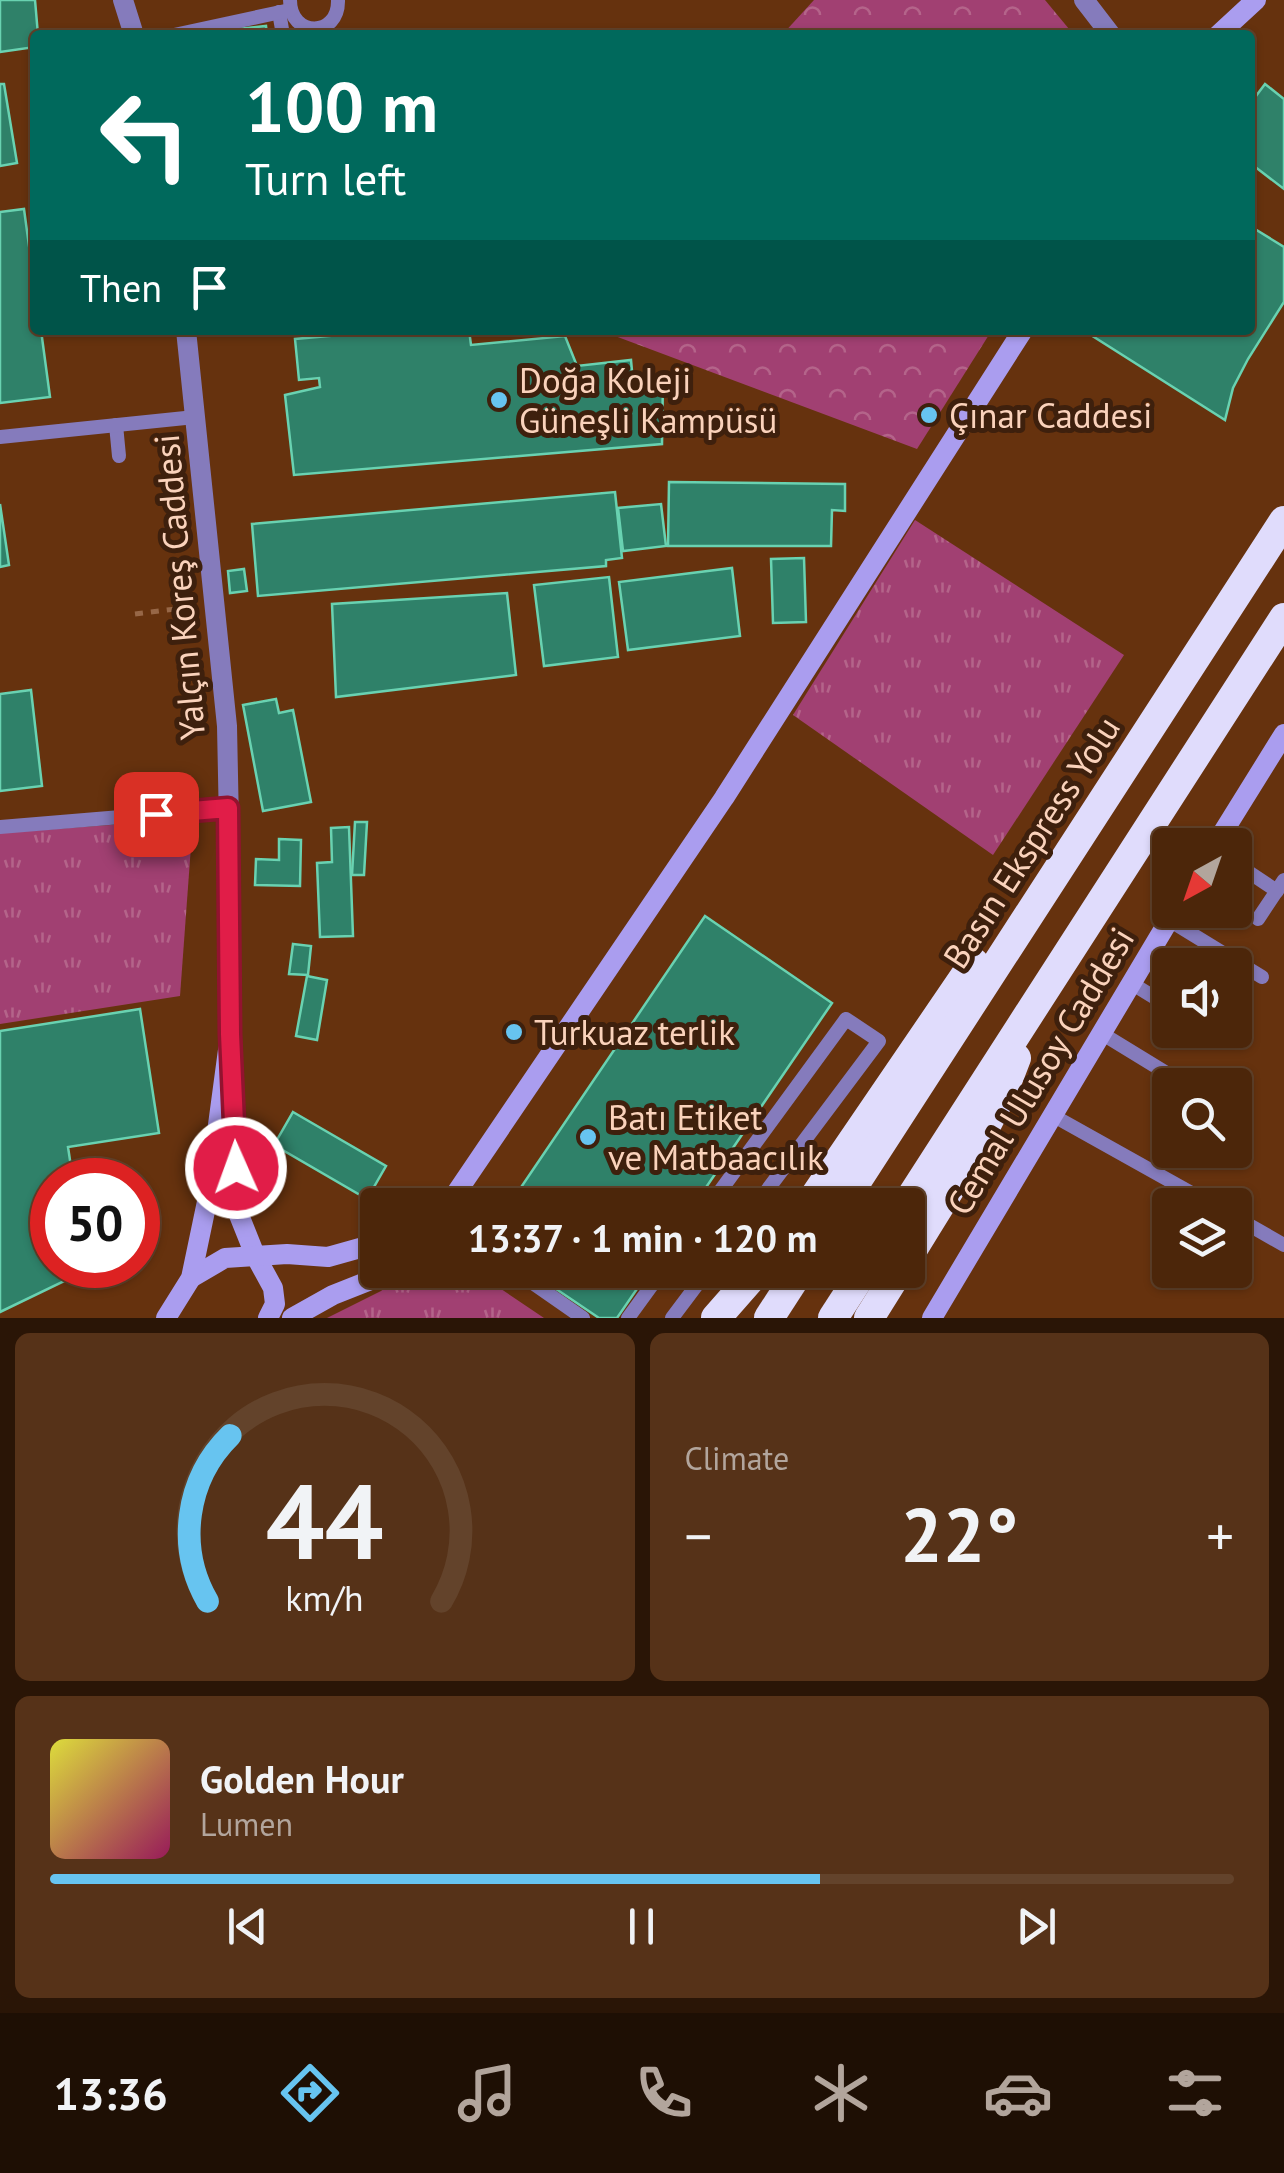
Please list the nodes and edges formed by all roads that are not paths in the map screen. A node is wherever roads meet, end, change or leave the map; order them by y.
1 (124, 0) edge
2 (338, 0) edge
3 (1084, 0) edge
4 (1256, 0) edge
5 (286, 7) edge
6 (133, 30) edge
7 (194, 30) edge
8 (1107, 30) edge
9 (1223, 30) edge
10 (187, 335) edge
11 (1020, 335) edge
12 (195, 417) junction
13 (116, 425) junction
14 (0, 437) edge
15 (119, 456) dead end
16 (1284, 521) edge
17 (1284, 618) edge
18 (1280, 749) edge
19 (228, 808) junction
20 (0, 826) edge
21 (1227, 828) edge
22 (1252, 872) edge
23 (1050, 880) junction
24 (1281, 886) edge
25 (1258, 920) dead end
26 (1164, 928) edge
27 (1191, 928) edge
28 (1262, 977) dead end
29 (1131, 983) junction
30 (1152, 996) edge
31 (1036, 1006) junction
32 (1101, 1033) junction
33 (230, 1034) junction
34 (1158, 1068) edge
35 (1052, 1115) junction
36 (460, 1188) edge
37 (722, 1188) edge
38 (769, 1188) edge
39 (821, 1188) edge
40 (852, 1188) edge
41 (917, 1188) edge
42 (1183, 1188) edge
43 (1252, 1227) edge
44 (925, 1229) edge
45 (1284, 1245) edge
46 (360, 1248) edge
47 (255, 1255) junction
48 (190, 1278) junction
49 (360, 1284) edge
50 (540, 1288) edge
51 (650, 1288) edge
52 (694, 1288) edge
53 (744, 1288) edge
54 (747, 1288) edge
55 (788, 1288) edge
56 (852, 1288) edge
57 (888, 1288) edge
58 (166, 1318) edge
59 (268, 1318) edge
60 (292, 1318) edge
61 (583, 1318) edge
62 (628, 1318) edge
63 (672, 1318) edge
64 (716, 1318) edge
65 (726, 1318) edge
66 (769, 1318) edge
67 (832, 1318) edge
68 (869, 1318) edge
69 (932, 1318) edge

1 - 6 street
2 - 5 lane
3 - 8 street
4 - 9 main road
5 - 7 lane
10 - 12 street, Yalçın Koreş Caddesi
11 - 36 main road
12 - 13 lane
12 - 19 street, Yalçın Koreş Caddesi
13 - 14 lane
13 - 15 lane
16 - 23 highway, Basın Ekspress Yolu
17 - 31 highway
18 - 21 main road
19 - 20 lane
19 - 33 street, Yalçın Koreş Caddesi
22 - 24 lane
23 - 39 highway
23 - 40 highway, Basın Ekspress Yolu
24 - 25 lane
26 - 29 main road, Cemal Ulusoy Caddesi
27 - 28 lane
29 - 30 lane
29 - 32 main road, Cemal Ulusoy Caddesi
31 - 41 highway
31 - 44 highway
32 - 34 lane
32 - 35 main road, Cemal Ulusoy Caddesi
33 - 47 main road, Yalçın Koreş Caddesi
33 - 48 main road
35 - 42 lane
35 - 69 main road, Cemal Ulusoy Caddesi
37 - 38 lane
43 - 45 lane
46 - 47 main road
47 - 48 main road
47 - 59 main road, Yalçın Koreş Caddesi
48 - 58 main road
49 - 60 main road
50 - 61 lane
51 - 62 lane
52 - 63 lane
53 - 64 highway
54 - 65 highway
55 - 66 highway
56 - 67 highway
57 - 68 highway

